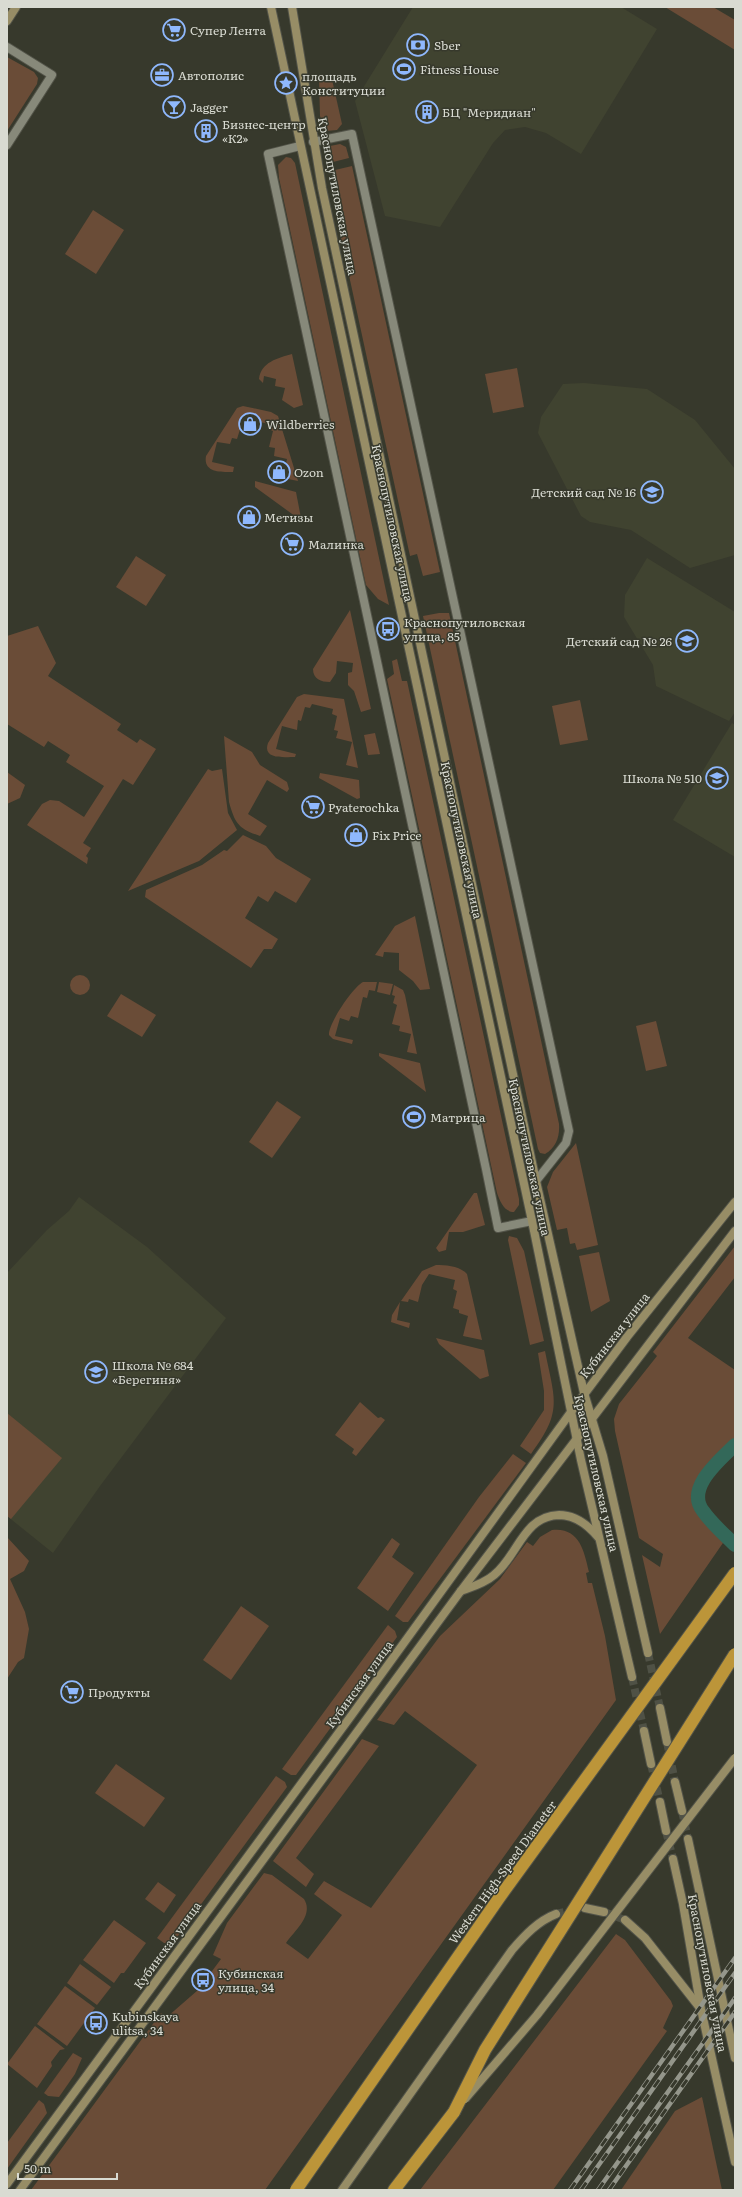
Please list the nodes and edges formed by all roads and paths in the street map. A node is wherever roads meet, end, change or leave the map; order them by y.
1 (16, 7) edge
2 (271, 7) edge
3 (292, 7) edge
4 (7, 21) edge
5 (7, 47) edge
6 (313, 142) junction
7 (7, 145) edge
8 (300, 146) junction
9 (536, 1181) junction
10 (735, 1202) edge
11 (532, 1221) junction
12 (735, 1231) edge
13 (584, 1393) junction
14 (571, 1412) junction
15 (591, 1419) junction
16 (576, 1438) junction
17 (600, 1538) junction
18 (735, 1573) edge
19 (460, 1592) junction
20 (648, 1653) tunnel mouth
21 (735, 1654) edge
22 (632, 1677) tunnel mouth
23 (660, 1708) tunnel mouth
24 (644, 1731) tunnel mouth
25 (667, 1742) tunnel mouth
26 (735, 1758) edge
27 (651, 1764) tunnel mouth
28 (676, 1782) tunnel mouth
29 (660, 1802) tunnel mouth
30 (682, 1811) tunnel mouth
31 (666, 1831) tunnel mouth
32 (688, 1839) tunnel mouth
33 (673, 1859) tunnel mouth
34 (585, 1908) tunnel mouth
35 (604, 1912) tunnel mouth
36 (556, 1914) tunnel mouth
37 (625, 1920) tunnel mouth
38 (701, 2009) junction
39 (735, 2058) edge
40 (454, 2112) junction
41 (735, 2162) edge
42 (7, 2184) edge
43 (20, 2190) edge
44 (296, 2190) edge
45 (342, 2190) edge
46 (394, 2190) edge

1 - 4 main road
2 - 8 main road, Краснопутиловская улица
3 - 6 main road, Краснопутиловская улица
5 - 7 street
6 - 9 main road, Краснопутиловская улица
6 - 9 street
8 - 11 main road, Краснопутиловская улица
8 - 11 street
9 - 13 main road, Краснопутиловская улица
10 - 13 main road, Кубинская улица
11 - 14 main road, Краснопутиловская улица
12 - 15 main road
13 - 14 main road, Кубинская улица
13 - 15 main road, Краснопутиловская улица
14 - 16 main road, Краснопутиловская улица
14 - 42 main road, Кубинская улица
15 - 16 main road
15 - 20 main road, Краснопутиловская улица
16 - 17 main road, Краснопутиловская улица
16 - 19 main road
17 - 19 main road
17 - 22 main road, Краснопутиловская улица
18 - 44 highway, Western High-Speed Diameter, bridge
19 - 43 main road
21 - 40 highway, bridge
23 - 25 main road
24 - 27 main road
26 - 40 main road, bridge
28 - 30 main road
29 - 31 main road
32 - 39 main road, Краснопутиловская улица
33 - 38 main road, Краснопутиловская улица
34 - 35 main road
36 - 45 main road
37 - 38 main road
38 - 41 main road, Краснопутиловская улица
40 - 46 highway

